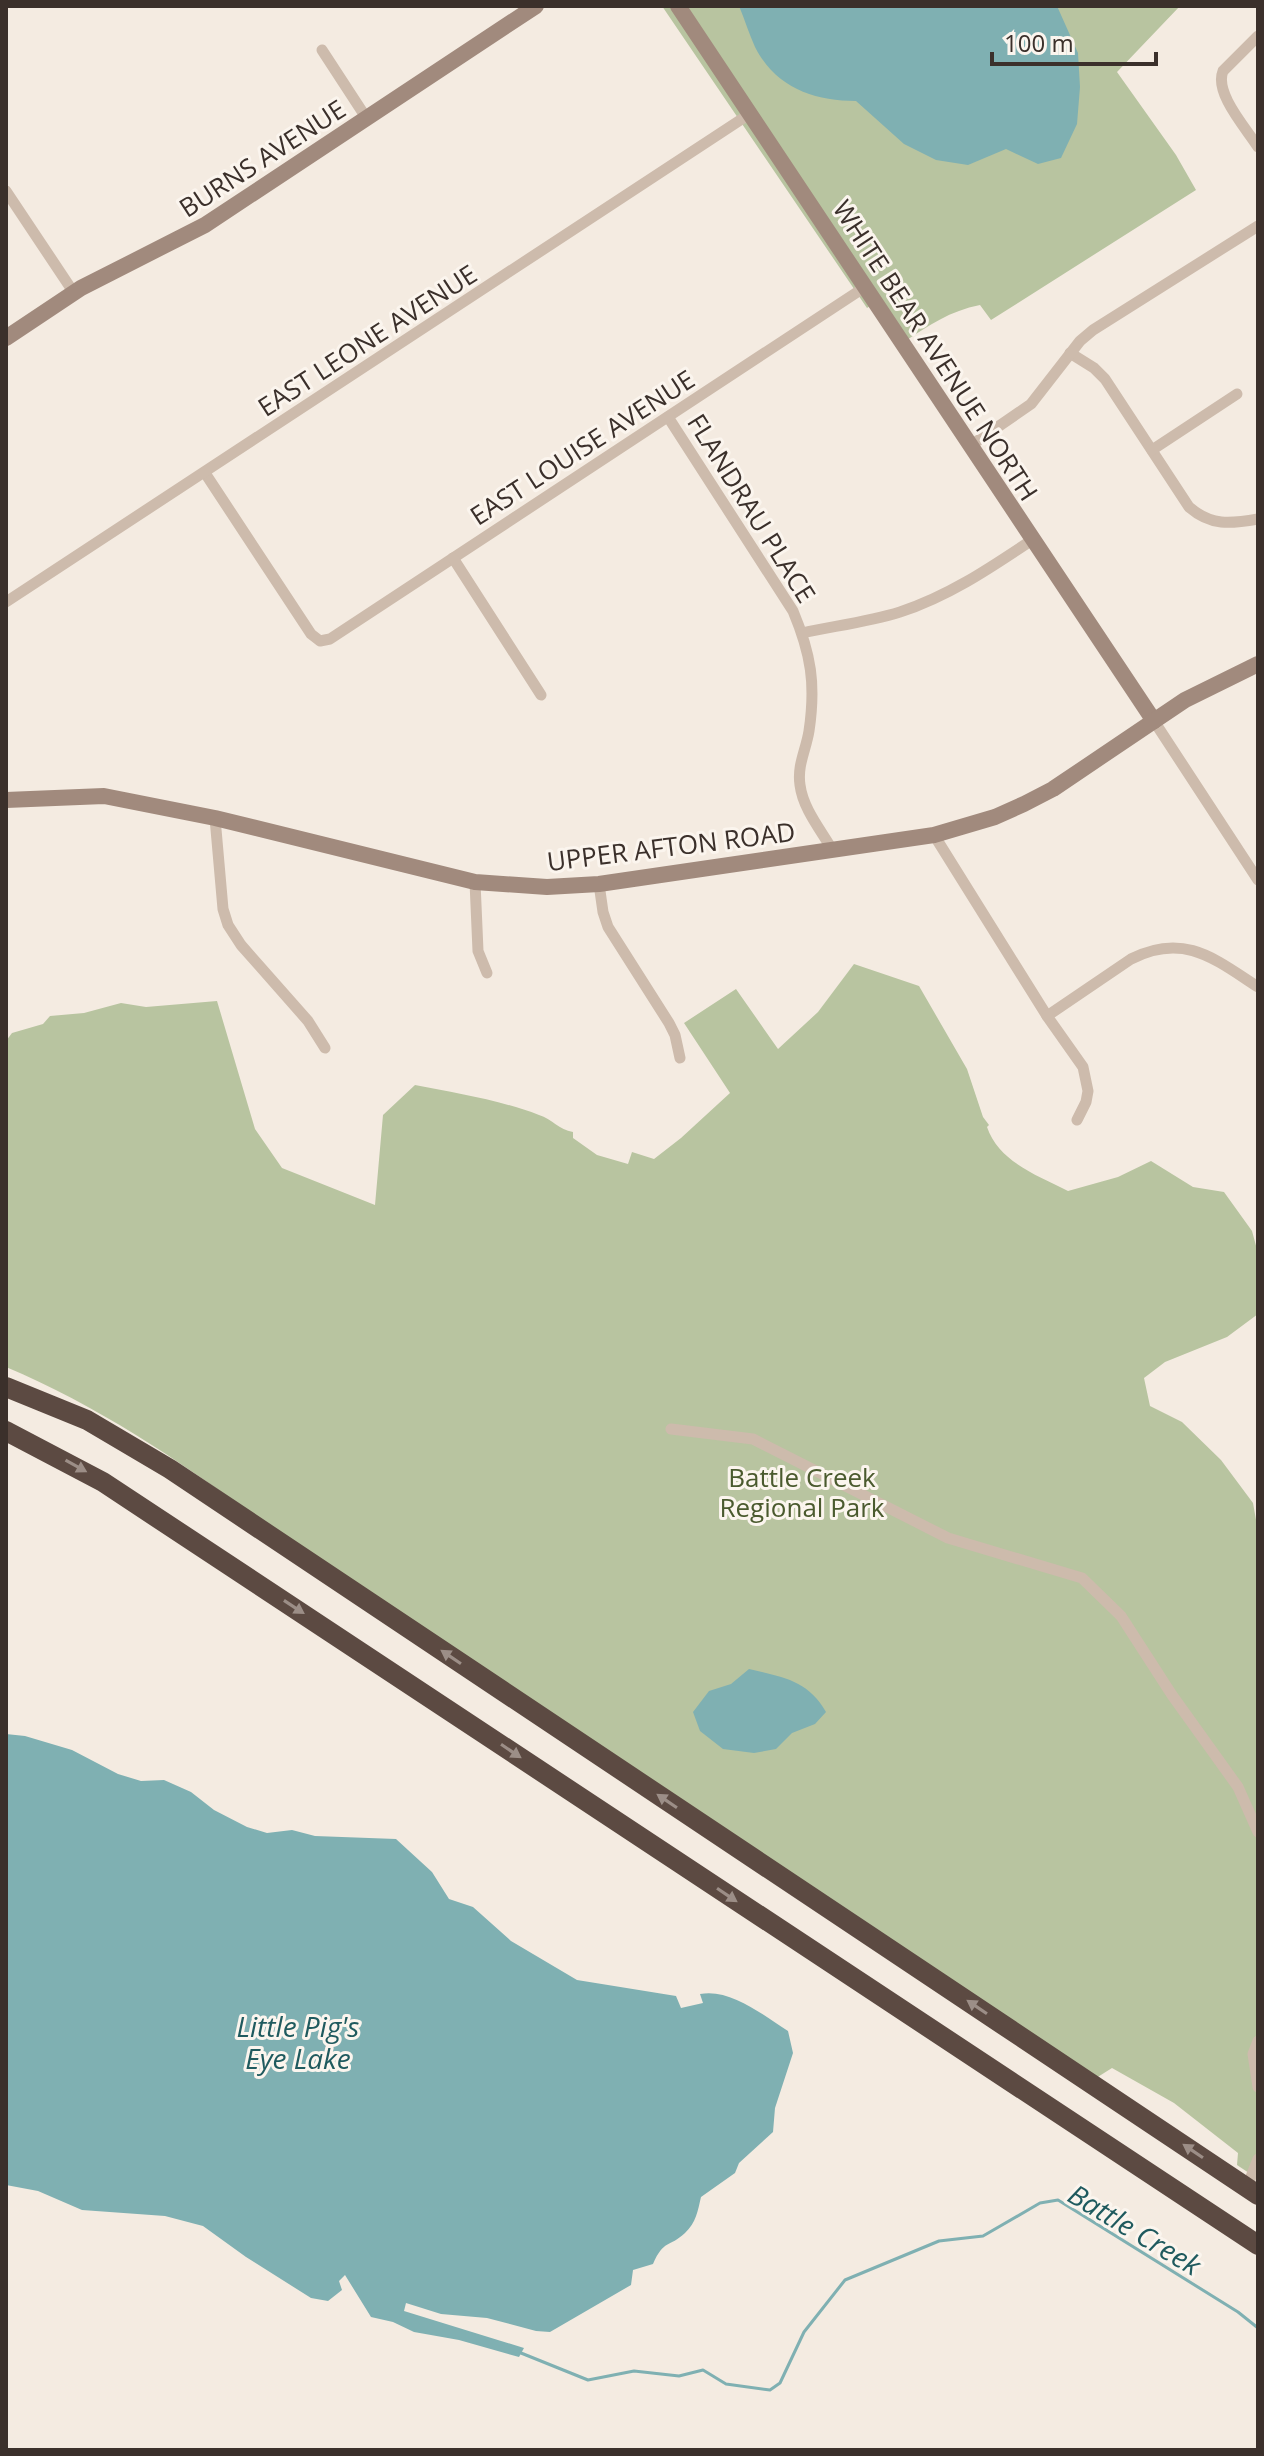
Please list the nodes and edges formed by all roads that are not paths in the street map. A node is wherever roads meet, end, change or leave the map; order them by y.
1 (536, 6) edge
2 (678, 6) edge
3 (1258, 36) edge
4 (322, 50) dead end
5 (751, 113) junction
6 (367, 119) junction
7 (1258, 147) edge
8 (6, 191) edge
9 (1258, 226) edge
10 (865, 287) junction
11 (74, 293) junction
12 (6, 338) edge
13 (1070, 353) junction
14 (1237, 394) dead end
15 (668, 417) junction
16 (970, 446) junction
17 (1152, 450) junction
18 (205, 473) junction
19 (1258, 519) edge
20 (1032, 540) junction
21 (453, 558) junction
22 (6, 602) edge
23 (802, 633) junction
24 (1258, 664) edge
25 (541, 695) dead end
26 (1154, 721) junction
27 (6, 800) edge
28 (215, 818) junction
29 (934, 835) junction
30 (833, 851) junction
31 (1258, 880) edge
32 (475, 882) junction
33 (599, 884) junction
34 (487, 973) dead end
35 (1258, 987) edge
36 (1047, 1016) junction
37 (325, 1048) dead end
38 (680, 1058) dead end
39 (1077, 1120) dead end
40 (6, 1387) edge
41 (671, 1429) dead end
42 (6, 1431) edge
43 (1258, 1832) edge
44 (1258, 2041) edge
45 (1258, 2087) edge
46 (1258, 2159) edge
47 (1252, 2191) edge
48 (1258, 2245) edge

1 - 6 street, BURNS AVENUE
2 - 5 street, WHITE BEAR AVENUE NORTH
3 - 7 street
4 - 6 street
5 - 10 street, WHITE BEAR AVENUE NORTH
5 - 18 street, EAST LEONE AVENUE
6 - 11 street, BURNS AVENUE
8 - 11 street
9 - 13 street
10 - 15 street, EAST LOUISE AVENUE
10 - 16 street, WHITE BEAR AVENUE NORTH
11 - 12 street, BURNS AVENUE
13 - 16 street
13 - 17 street
14 - 17 street
15 - 21 street, EAST LOUISE AVENUE
15 - 23 street, FLANDRAU PLACE
16 - 20 street, WHITE BEAR AVENUE NORTH
17 - 19 street
18 - 21 street, EAST LOUISE AVENUE
18 - 22 street, EAST LEONE AVENUE
20 - 23 street
20 - 26 street, WHITE BEAR AVENUE NORTH
21 - 25 street
23 - 30 street, FLANDRAU PLACE
24 - 26 street, UPPER AFTON ROAD
26 - 29 street, UPPER AFTON ROAD
26 - 31 street
27 - 28 street, UPPER AFTON ROAD
28 - 32 street, UPPER AFTON ROAD
28 - 37 street
29 - 30 street, UPPER AFTON ROAD
29 - 36 street
30 - 33 street, UPPER AFTON ROAD
32 - 33 street, UPPER AFTON ROAD
32 - 34 street
33 - 38 street
35 - 36 street
36 - 39 street
47 -> 40 highway
41 - 43 street
42 -> 48 highway
44 - 45 street
46 - 47 street

